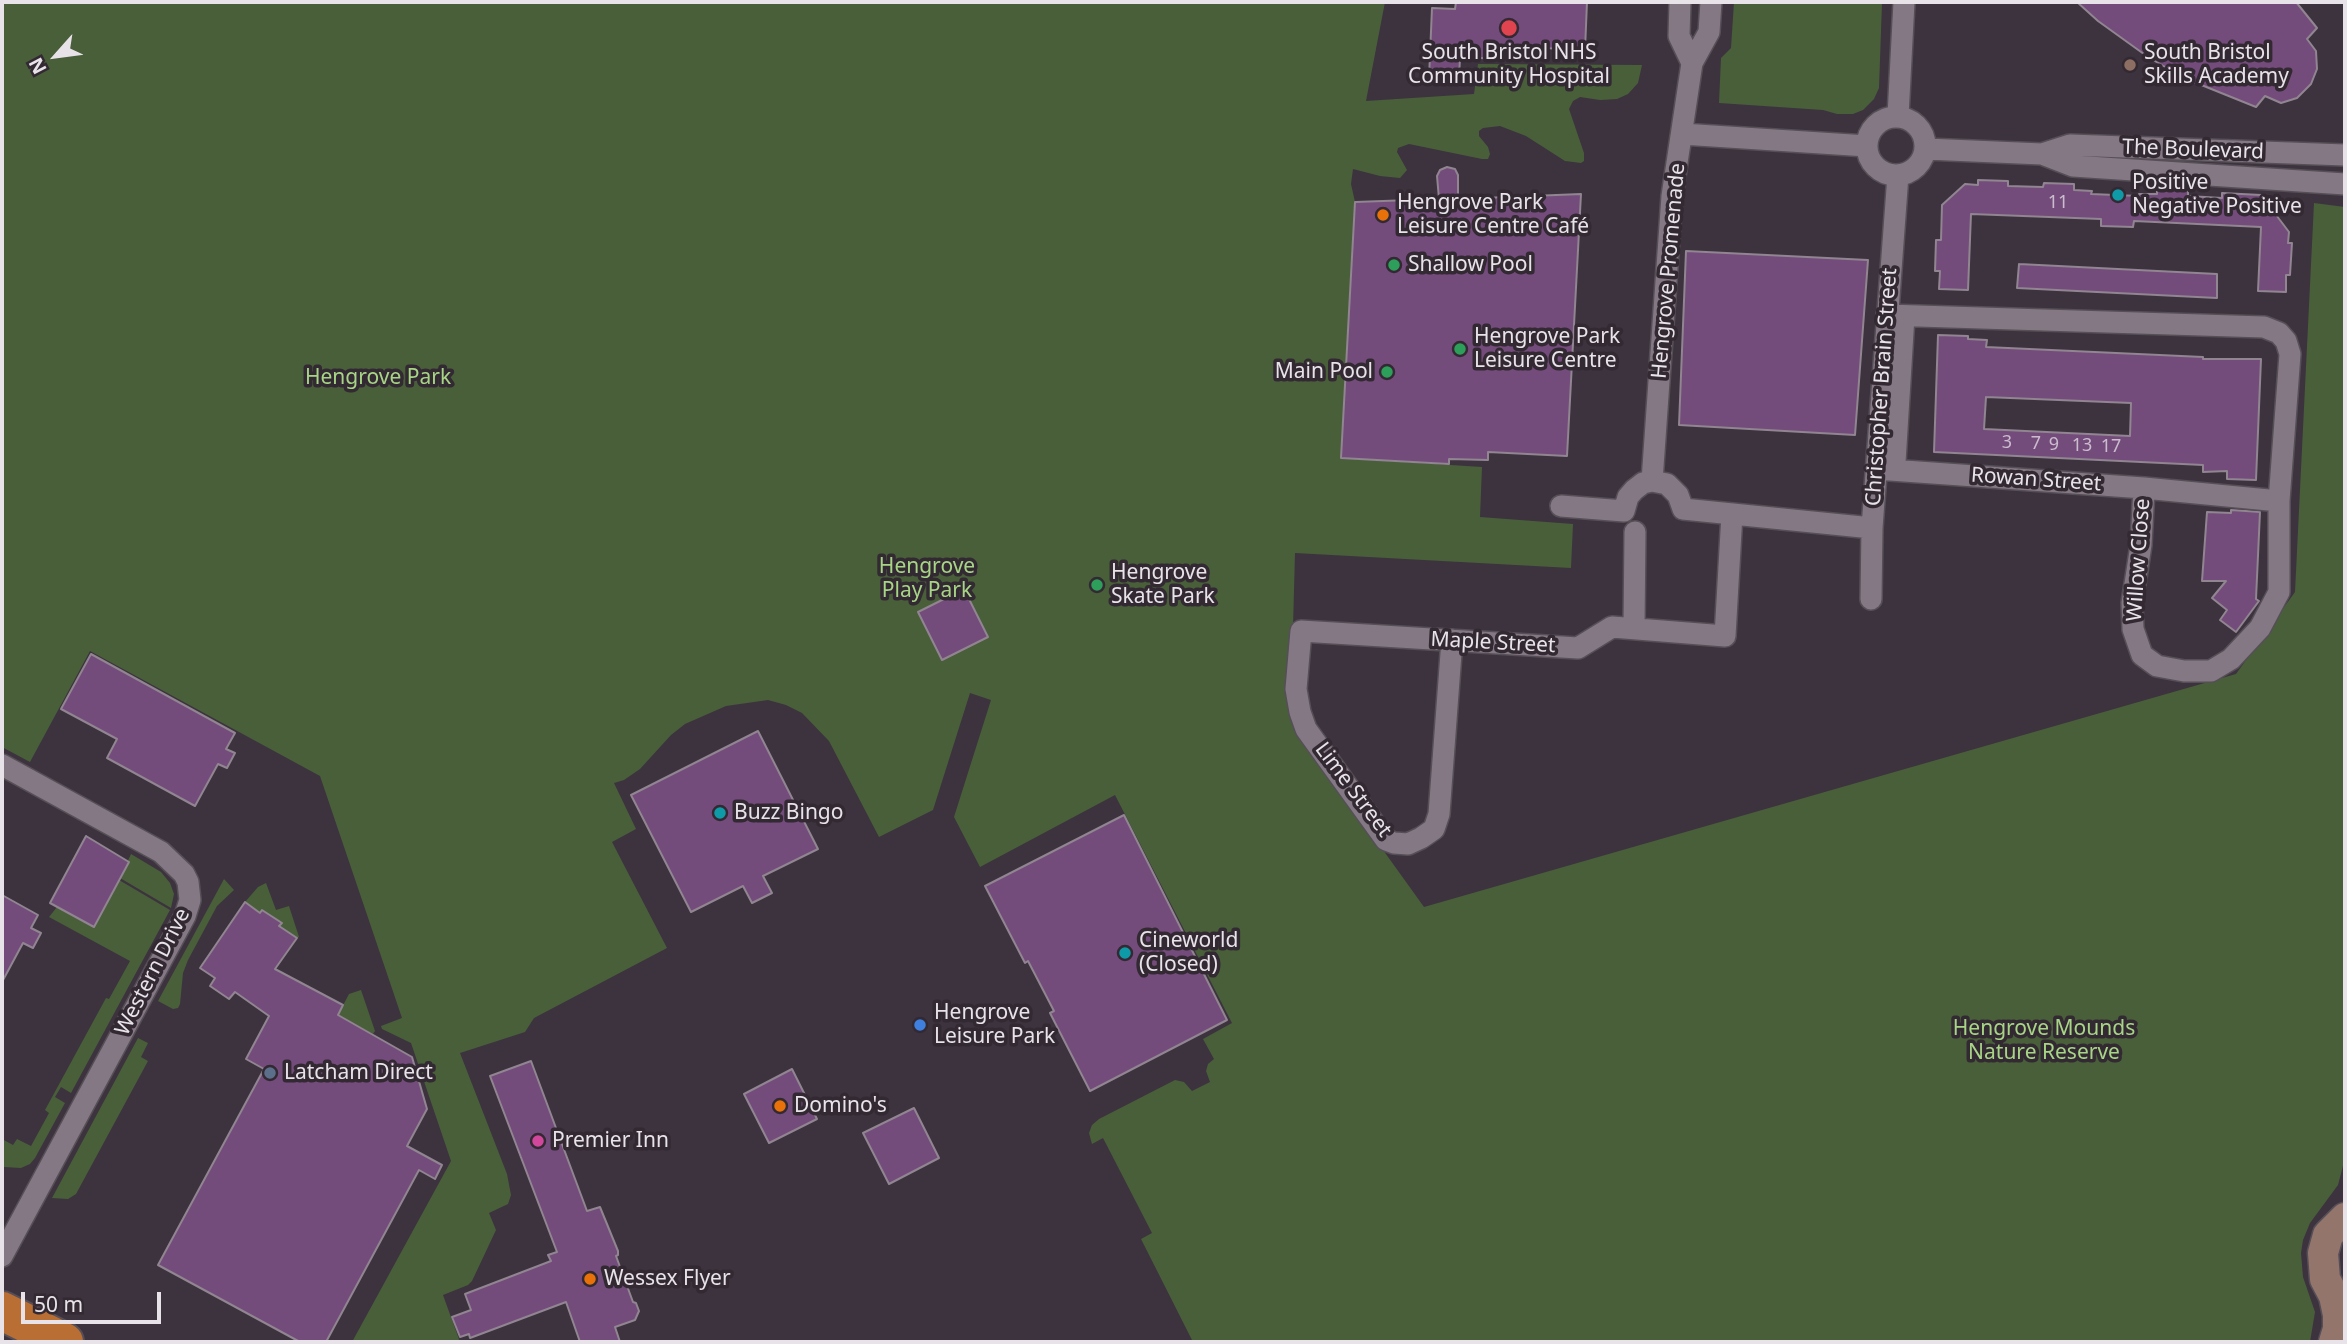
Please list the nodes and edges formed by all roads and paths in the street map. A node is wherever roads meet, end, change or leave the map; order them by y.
1 (1680, 2) edge
2 (1711, 2) edge
3 (1903, 2) edge
4 (1692, 63) junction
5 (1898, 116) junction
6 (1682, 134) junction
7 (1867, 146) junction
8 (1926, 149) junction
9 (2042, 154) junction
10 (2345, 155) edge
11 (1898, 175) junction
12 (2345, 184) edge
13 (1896, 316) junction
14 (1885, 466) junction
15 (1653, 481) junction
16 (2144, 488) junction
17 (2279, 501) junction
18 (1561, 506) dead end
19 (1732, 514) junction
20 (1871, 527) junction
21 (1635, 532) dead end
22 (1871, 599) dead end
23 (1634, 627) junction
24 (1301, 631) joint
25 (1452, 640) junction
26 (2, 765) edge
27 (2343, 1218) edge
28 (2, 1256) edge
29 (2340, 1301) edge
30 (2, 1311) edge
31 (64, 1342) edge
32 (2334, 1342) edge

1 - 4 street, Hengrove Promenade
2 - 4 street, Hengrove Promenade
3 - 5 street
4 - 6 street, Hengrove Promenade
5 - 7 street
5 - 8 street
6 - 7 street
6 - 15 street, Hengrove Promenade
7 - 11 street
8 - 9 street, The Boulevard
8 - 11 street
9 - 10 street, The Boulevard
9 - 12 street, The Boulevard
11 - 13 street, Christopher Brain Street
13 - 14 street, Christopher Brain Street
13 - 17 street
14 - 16 street, Rowan Street
14 - 20 street, Christopher Brain Street
15 - 18 street
15 - 19 street
16 - 17 street, Rowan Street
16 - 17 street, Willow Close
19 - 20 street
19 - 23 street, Maple Street
20 - 22 street, Christopher Brain Street
21 - 23 street
23 - 25 street, Maple Street
24 - 25 street, Maple Street
24 - 25 street, Lime Street
26 - 28 street, Western Drive
27 - 29 street
29 - 32 street
30 - 31 highway

